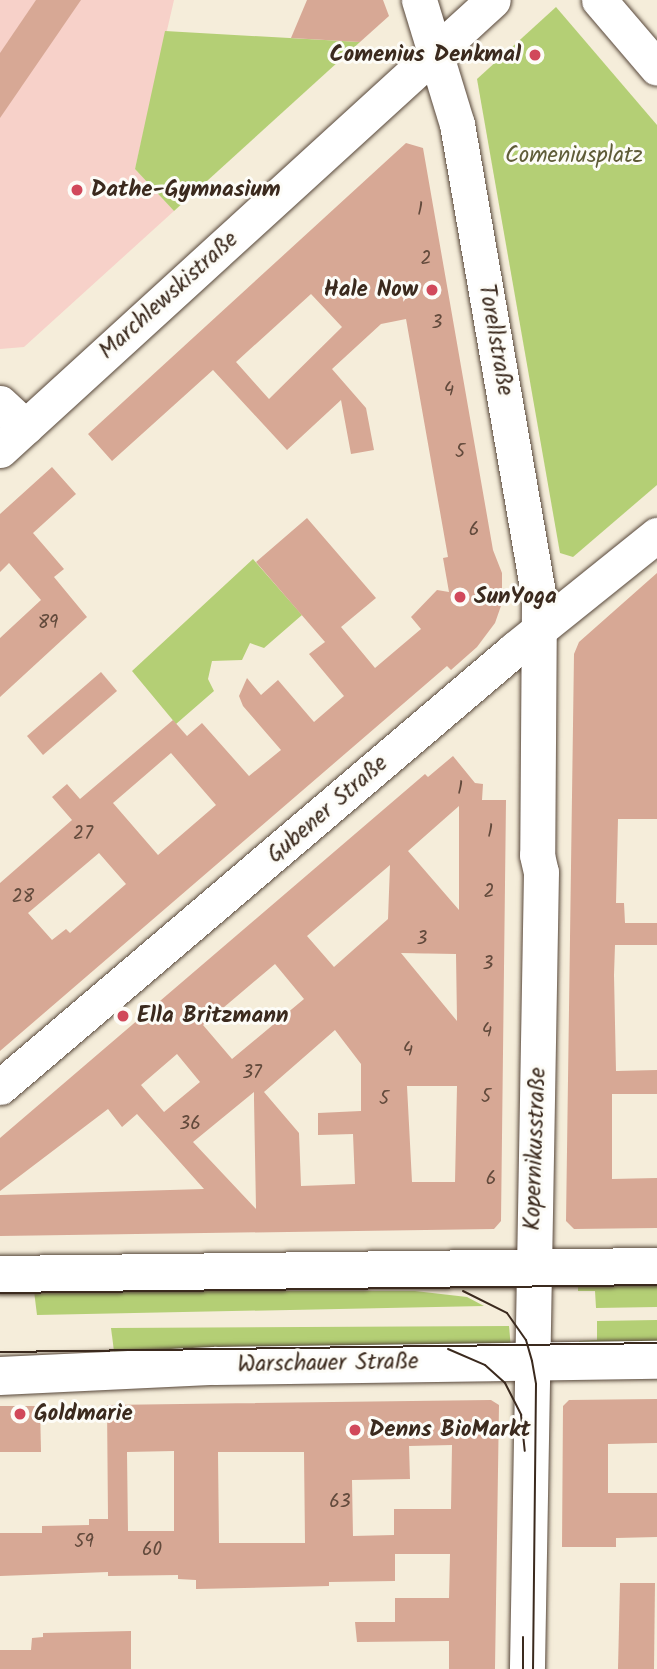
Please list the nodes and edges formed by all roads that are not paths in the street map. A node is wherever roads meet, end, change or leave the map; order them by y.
1 (419, 0) edge
2 (493, 0) edge
3 (599, 0) edge
4 (438, 52) junction
5 (657, 68) edge
6 (0, 403) edge
7 (26, 427) junction
8 (0, 450) edge
9 (657, 535) edge
10 (540, 630) junction
11 (0, 1087) edge
12 (657, 1267) edge
13 (533, 1269) junction
14 (0, 1275) edge
15 (657, 1360) edge
16 (532, 1361) junction
17 (0, 1376) edge
18 (527, 1669) edge

1 - 4 street, Torellstraße
2 - 4 street, Marchlewskistraße
3 - 5 street
4 - 7 street, Marchlewskistraße
4 - 10 street, Torellstraße
6 - 7 street
7 - 8 street, Marchlewskistraße
9 - 10 street, Gubener Straße
10 - 11 street, Gubener Straße
10 - 13 street, Kopernikusstraße
12 - 13 main road
13 - 14 main road
13 - 16 street, Kopernikusstraße
15 - 16 main road, Warschauer Straße
16 - 17 main road, Warschauer Straße
16 - 18 street, Kopernikusstraße

